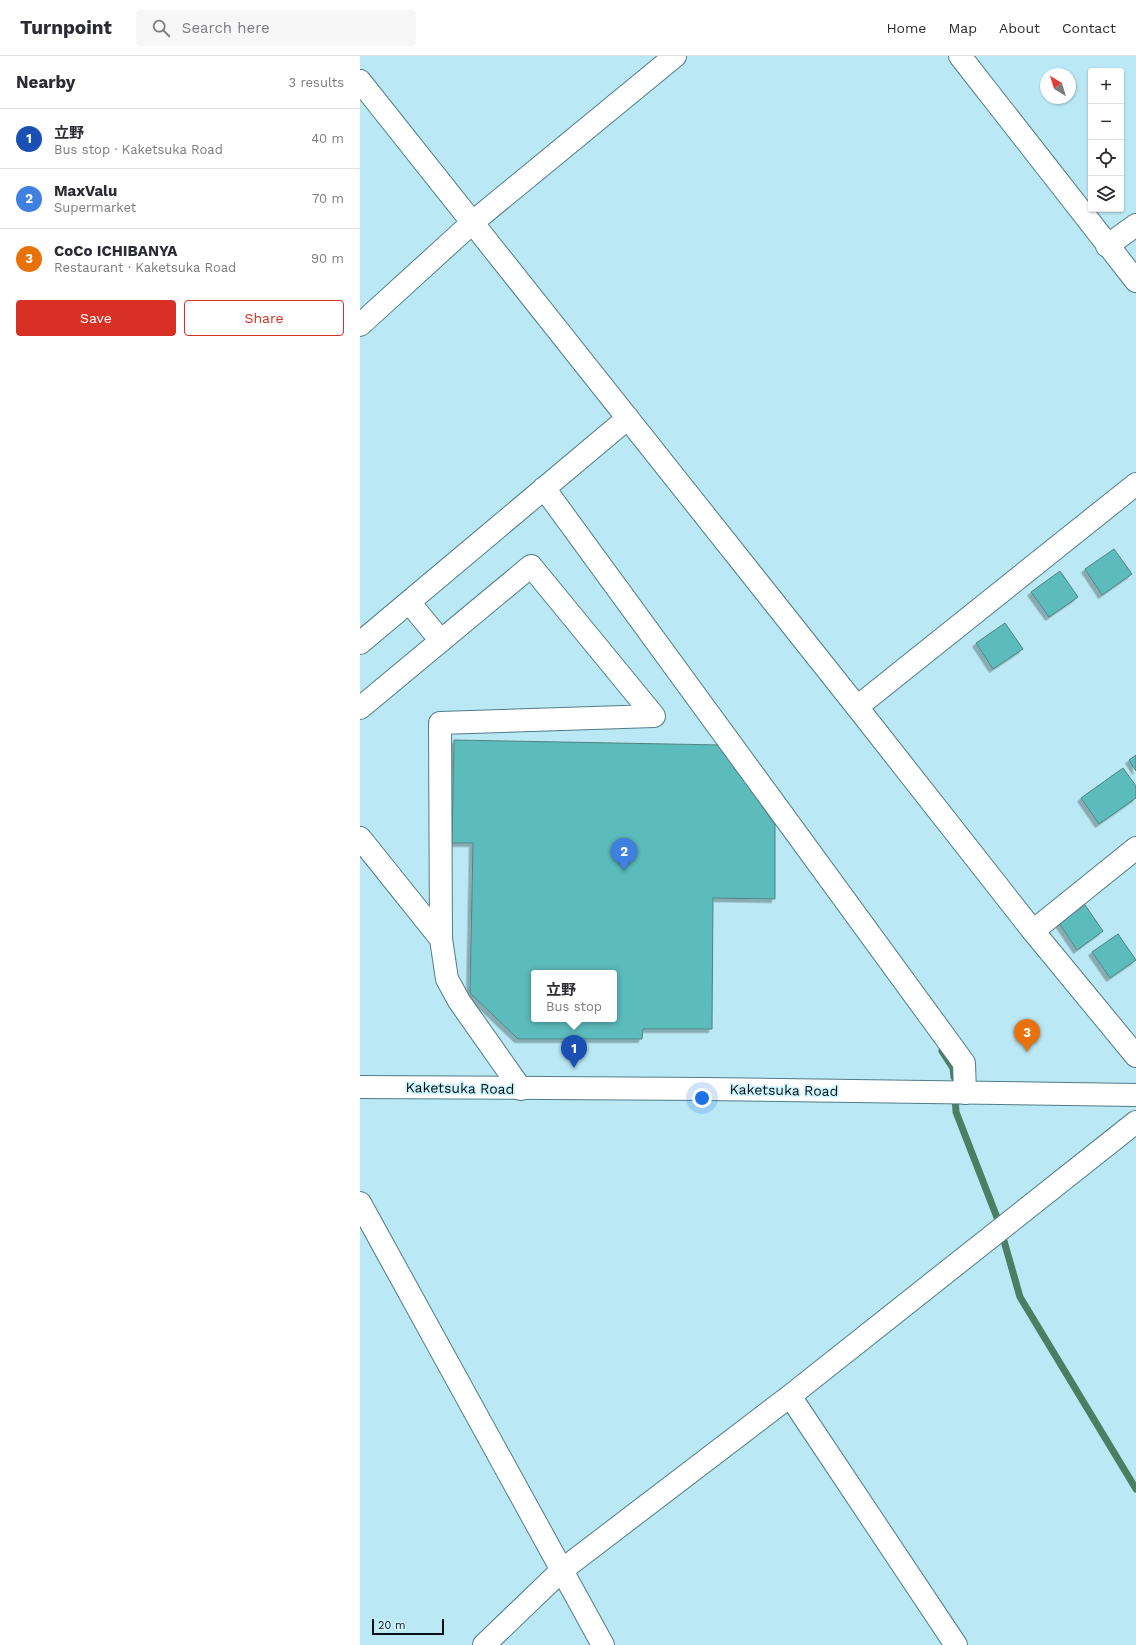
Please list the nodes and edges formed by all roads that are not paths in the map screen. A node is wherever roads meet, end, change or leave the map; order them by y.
1 (960, 56) edge
2 (665, 59) edge
3 (360, 81) edge
4 (473, 222) junction
5 (1136, 225) edge
6 (1107, 246) junction
7 (1136, 281) edge
8 (360, 326) edge
9 (628, 418) junction
10 (1136, 484) edge
11 (544, 488) junction
12 (409, 602) junction
13 (441, 641) junction
14 (360, 643) edge
15 (857, 707) junction
16 (360, 708) edge
17 (360, 838) edge
18 (1136, 848) edge
19 (1033, 931) junction
20 (441, 940) junction
21 (1136, 1056) edge
22 (360, 1087) edge
23 (521, 1089) junction
24 (959, 1092) junction
25 (1136, 1095) edge
26 (1136, 1122) edge
27 (360, 1203) edge
28 (790, 1396) junction
29 (562, 1570) junction
30 (484, 1645) edge
31 (603, 1645) edge
32 (956, 1645) edge

1 - 6 main road
2 - 4 main road
3 - 4 main road
4 - 8 main road
4 - 9 main road
5 - 6 main road
6 - 7 main road
9 - 11 main road
9 - 15 main road
10 - 15 main road
11 - 12 main road
11 - 24 main road
12 - 13 main road
12 - 14 main road
13 - 16 main road
13 - 20 main road
15 - 19 main road
17 - 20 main road
18 - 19 main road
19 - 21 main road
20 - 23 main road
22 - 23 main road, Kaketsuka Road
23 - 24 main road, Kaketsuka Road
24 - 25 main road, Kaketsuka Road
26 - 28 main road
27 - 29 main road
28 - 29 main road
28 - 32 main road
29 - 30 main road
29 - 31 main road

